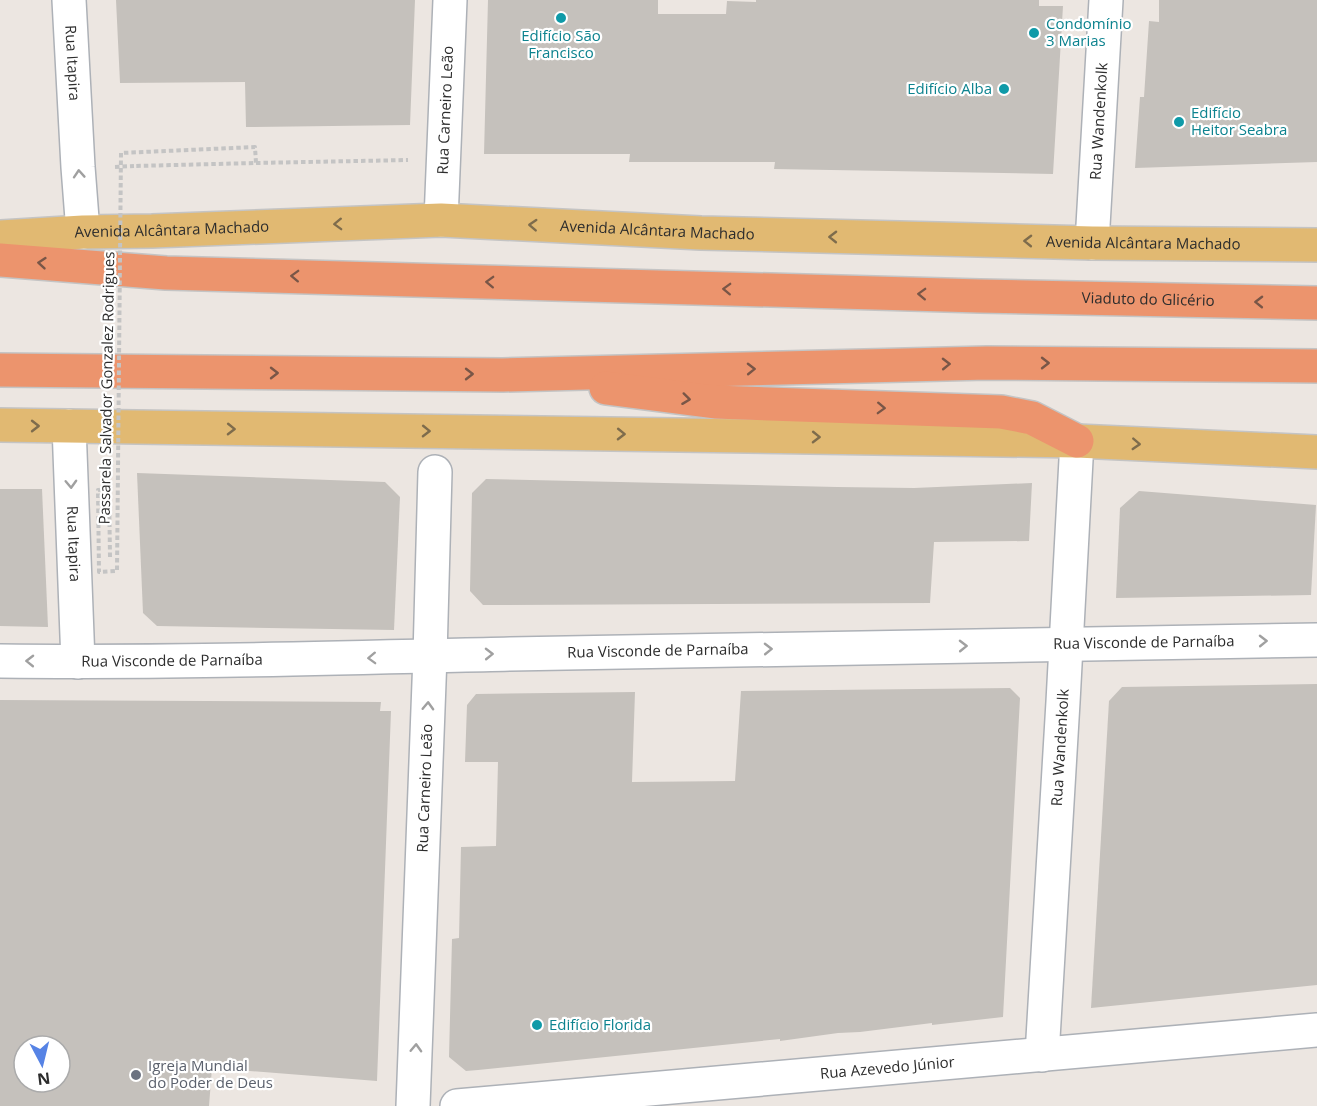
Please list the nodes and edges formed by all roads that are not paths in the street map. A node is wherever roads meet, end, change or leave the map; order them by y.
1 (69, 0) edge
2 (450, 0) edge
3 (1106, 0) edge
4 (441, 220) junction
5 (83, 232) junction
6 (0, 237) edge
7 (1092, 243) junction
8 (1317, 244) edge
9 (0, 260) edge
10 (1317, 303) edge
11 (1317, 366) edge
12 (0, 370) edge
13 (503, 375) junction
14 (0, 425) edge
15 (69, 426) junction
16 (1077, 441) junction
17 (1317, 452) edge
18 (435, 472) dead end
19 (1317, 640) edge
20 (1067, 644) junction
21 (430, 656) junction
22 (0, 661) edge
23 (78, 662) junction
24 (1317, 1030) edge
25 (1042, 1055) junction
26 (413, 1106) edge
27 (457, 1106) edge

5 -> 1 street, Rua Itapira
2 - 4 street, Rua Carneiro Leão
3 - 7 street, Rua Wandenkolk
4 -> 5 main road, Avenida Alcântara Machado
7 -> 4 main road, Avenida Alcântara Machado
5 - 6 main road, Avenida Alcântara Machado
7 - 8 main road, Avenida Alcântara Machado
10 -> 9 highway, Viaduto do Glicério
13 -> 11 highway
12 -> 13 highway
13 -> 16 highway
14 -> 15 main road
15 -> 16 main road
15 -> 23 street, Rua Itapira
16 -> 17 main road
16 - 20 street, Rua Wandenkolk
18 - 21 street, Rua Carneiro Leão
20 -> 19 street, Rua Visconde de Parnaíba
21 -> 20 street, Rua Visconde de Parnaíba
20 - 25 street, Rua Wandenkolk
21 -> 23 street, Rua Visconde de Parnaíba
26 -> 21 street, Rua Carneiro Leão
23 -> 22 street, Rua Visconde de Parnaíba
24 - 25 street, Rua Azevedo Júnior
25 - 27 street, Rua Azevedo Júnior

